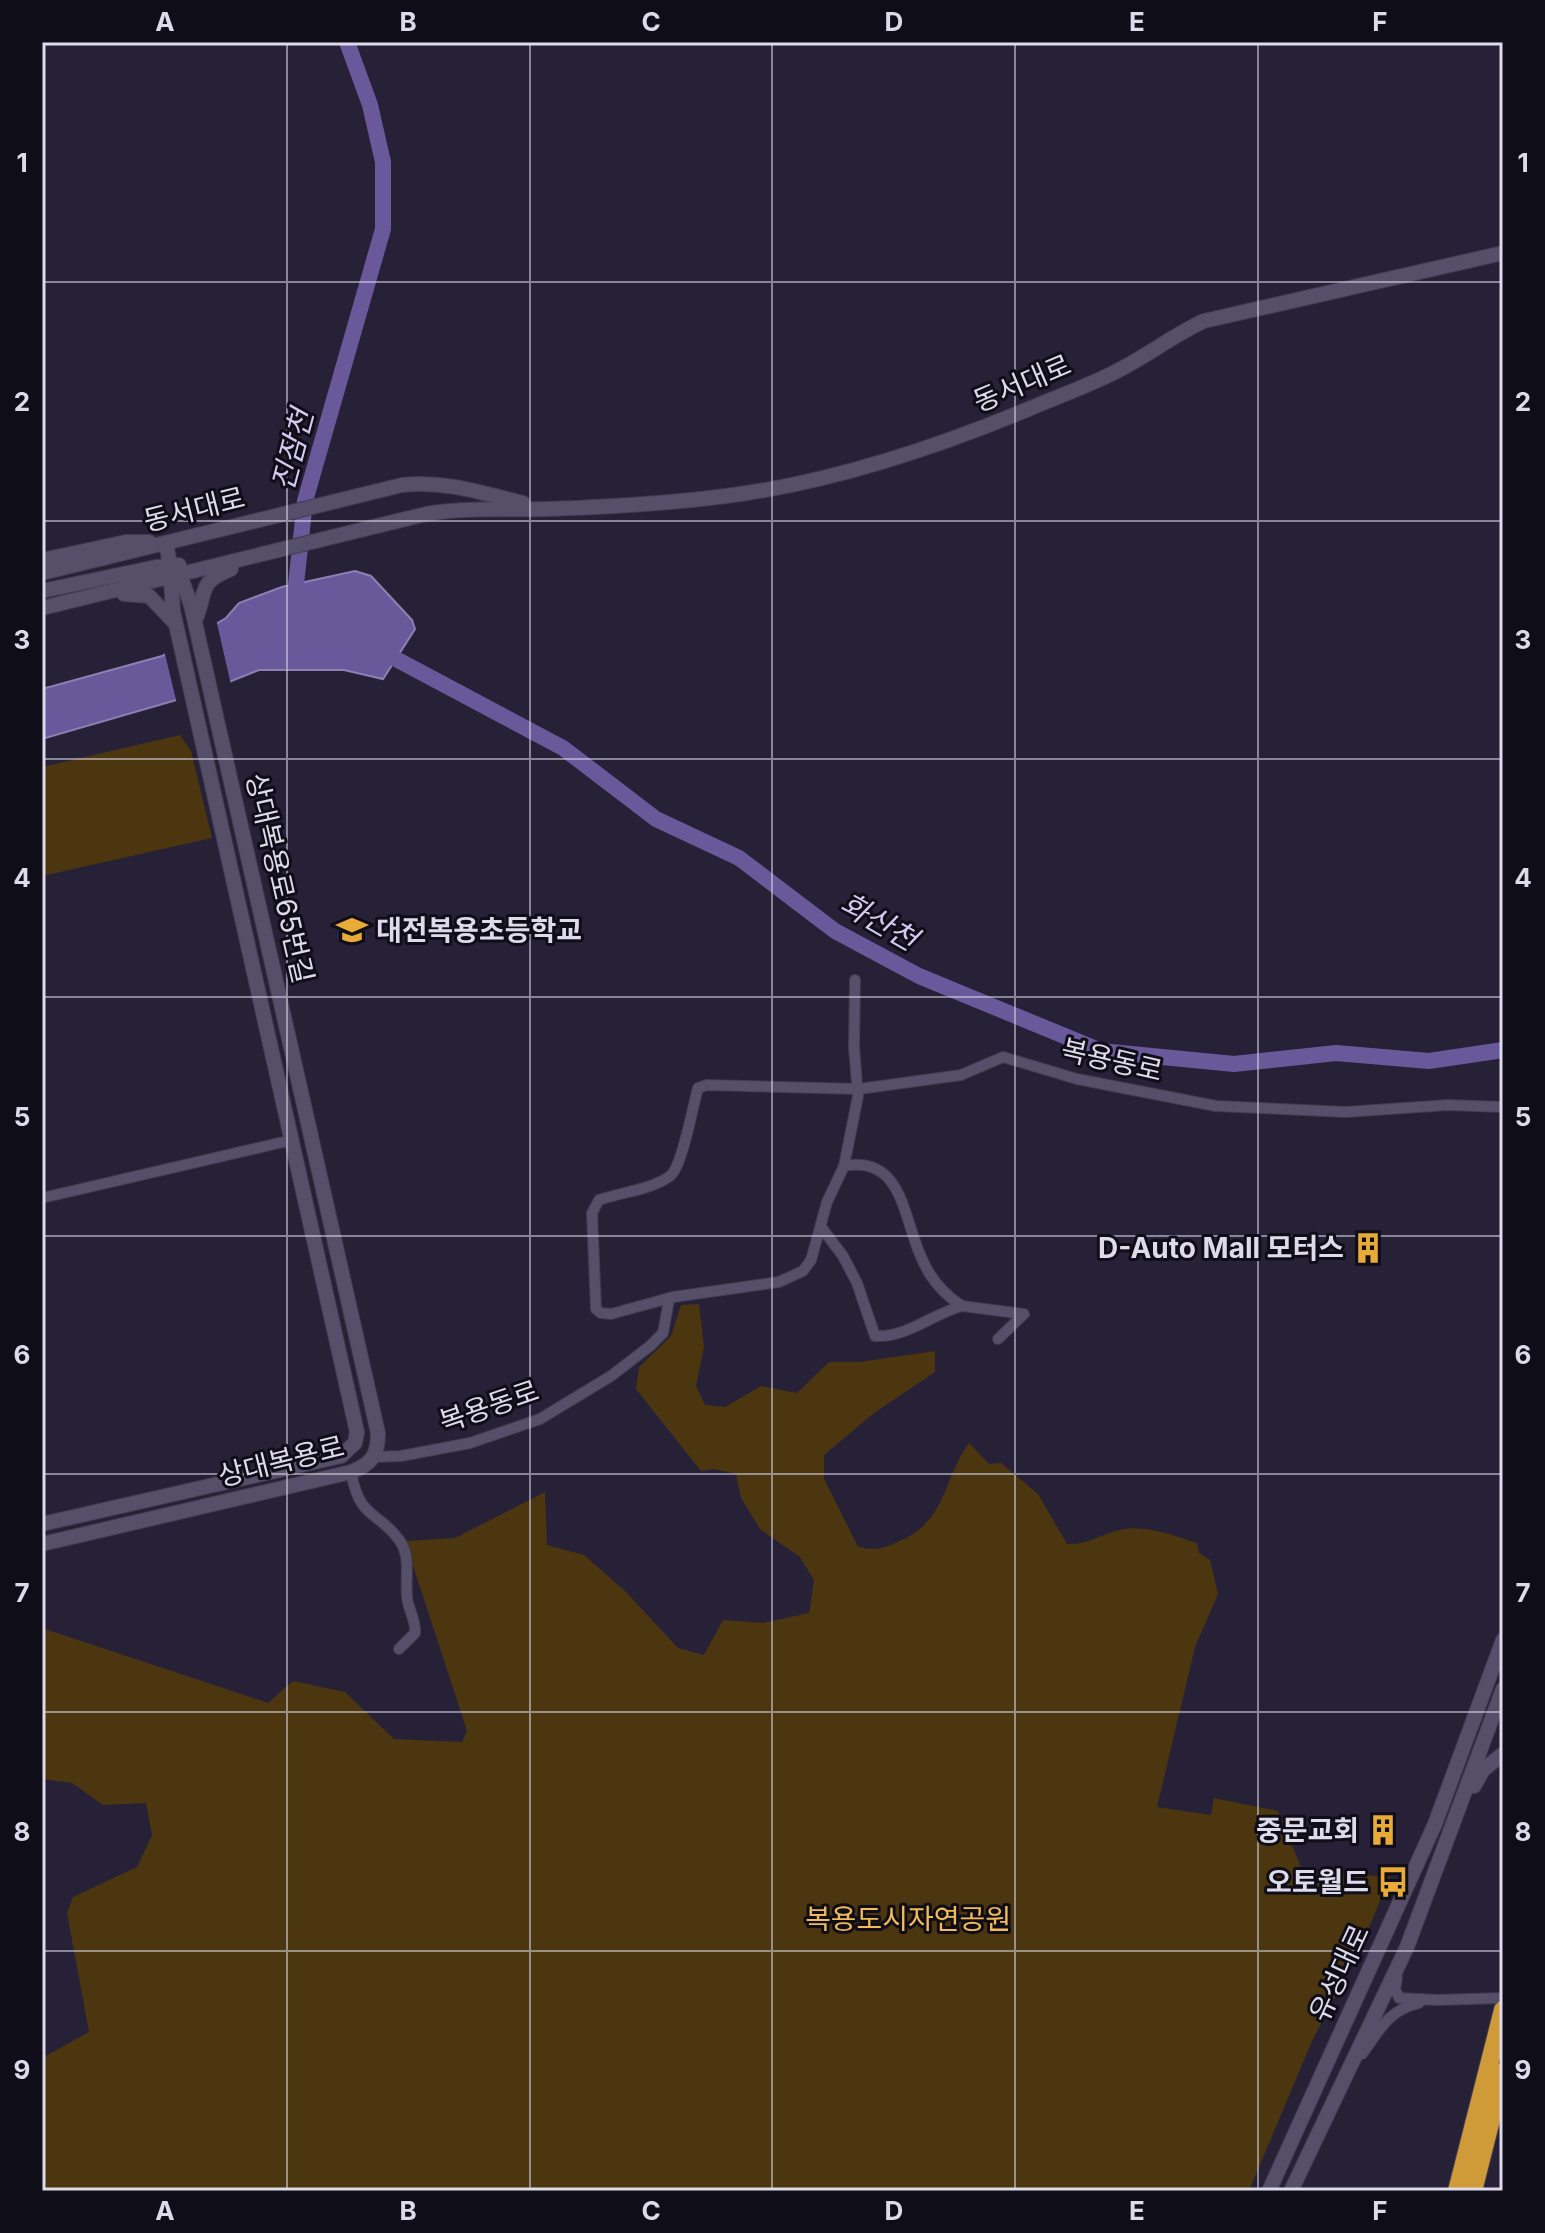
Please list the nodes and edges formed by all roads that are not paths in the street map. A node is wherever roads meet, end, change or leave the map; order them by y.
1 (1503, 253) edge
2 (546, 509) junction
3 (166, 543) junction
4 (254, 556) junction
5 (42, 560) edge
6 (173, 572) junction
7 (42, 573) edge
8 (42, 591) edge
9 (95, 597) junction
10 (42, 608) edge
11 (193, 613) junction
12 (172, 617) junction
13 (855, 980) dead end
14 (859, 1089) junction
15 (1503, 1107) edge
16 (292, 1140) junction
17 (316, 1162) joint
18 (298, 1166) joint
19 (844, 1166) junction
20 (42, 1198) edge
21 (821, 1227) junction
22 (673, 1297) junction
23 (962, 1306) junction
24 (998, 1339) dead end
25 (374, 1457) junction
26 (351, 1472) junction
27 (42, 1524) edge
28 (42, 1544) edge
29 (1503, 1640) edge
30 (399, 1649) dead end
31 (1503, 1689) edge
32 (1492, 1712) edge
33 (1503, 1754) edge
34 (1455, 1821) junction
35 (1407, 1947) junction
36 (1503, 1998) edge
37 (1437, 2000) junction
38 (1503, 2010) edge
39 (1353, 2065) junction
40 (1503, 2072) edge
41 (1269, 2191) edge
42 (1291, 2191) edge
43 (1457, 2191) edge
44 (1473, 2191) edge

1 - 2 street, 동서대로
2 - 3 street, 동서대로
2 - 4 street, 동서대로
3 - 5 street
3 - 6 street
3 - 7 street, 동서대로
4 - 6 street, 동서대로
4 - 11 street
6 - 8 street, 동서대로
6 - 9 street
6 - 11 street, 상대복용로65번길
6 - 12 street, 상대복용로65번길
9 - 10 street
9 - 12 street
11 - 17 street, 상대복용로65번길
12 - 16 street, 상대복용로65번길
13 - 14 street
14 - 15 street, 복용동로
14 - 19 street
14 - 22 street, 복용동로
16 - 18 street, 상대복용로65번길
16 - 20 street
17 - 25 street, 상대복용로
18 - 27 street, 상대복용로
19 - 21 street
19 - 23 street
21 - 22 street
21 - 23 street
22 - 25 street, 복용동로
23 - 24 street
25 - 26 street, 상대복용로
26 - 28 street, 상대복용로
26 - 30 street
29 - 32 street, 유성대로
31 - 32 street, 유성대로
32 - 34 street, 유성대로
32 - 41 street, 유성대로
33 - 34 street
34 - 35 street, 유성대로
35 - 37 street
35 - 39 street, 유성대로
36 - 37 street
37 - 39 street
38 - 43 highway
39 - 42 street, 유성대로
40 - 44 highway

